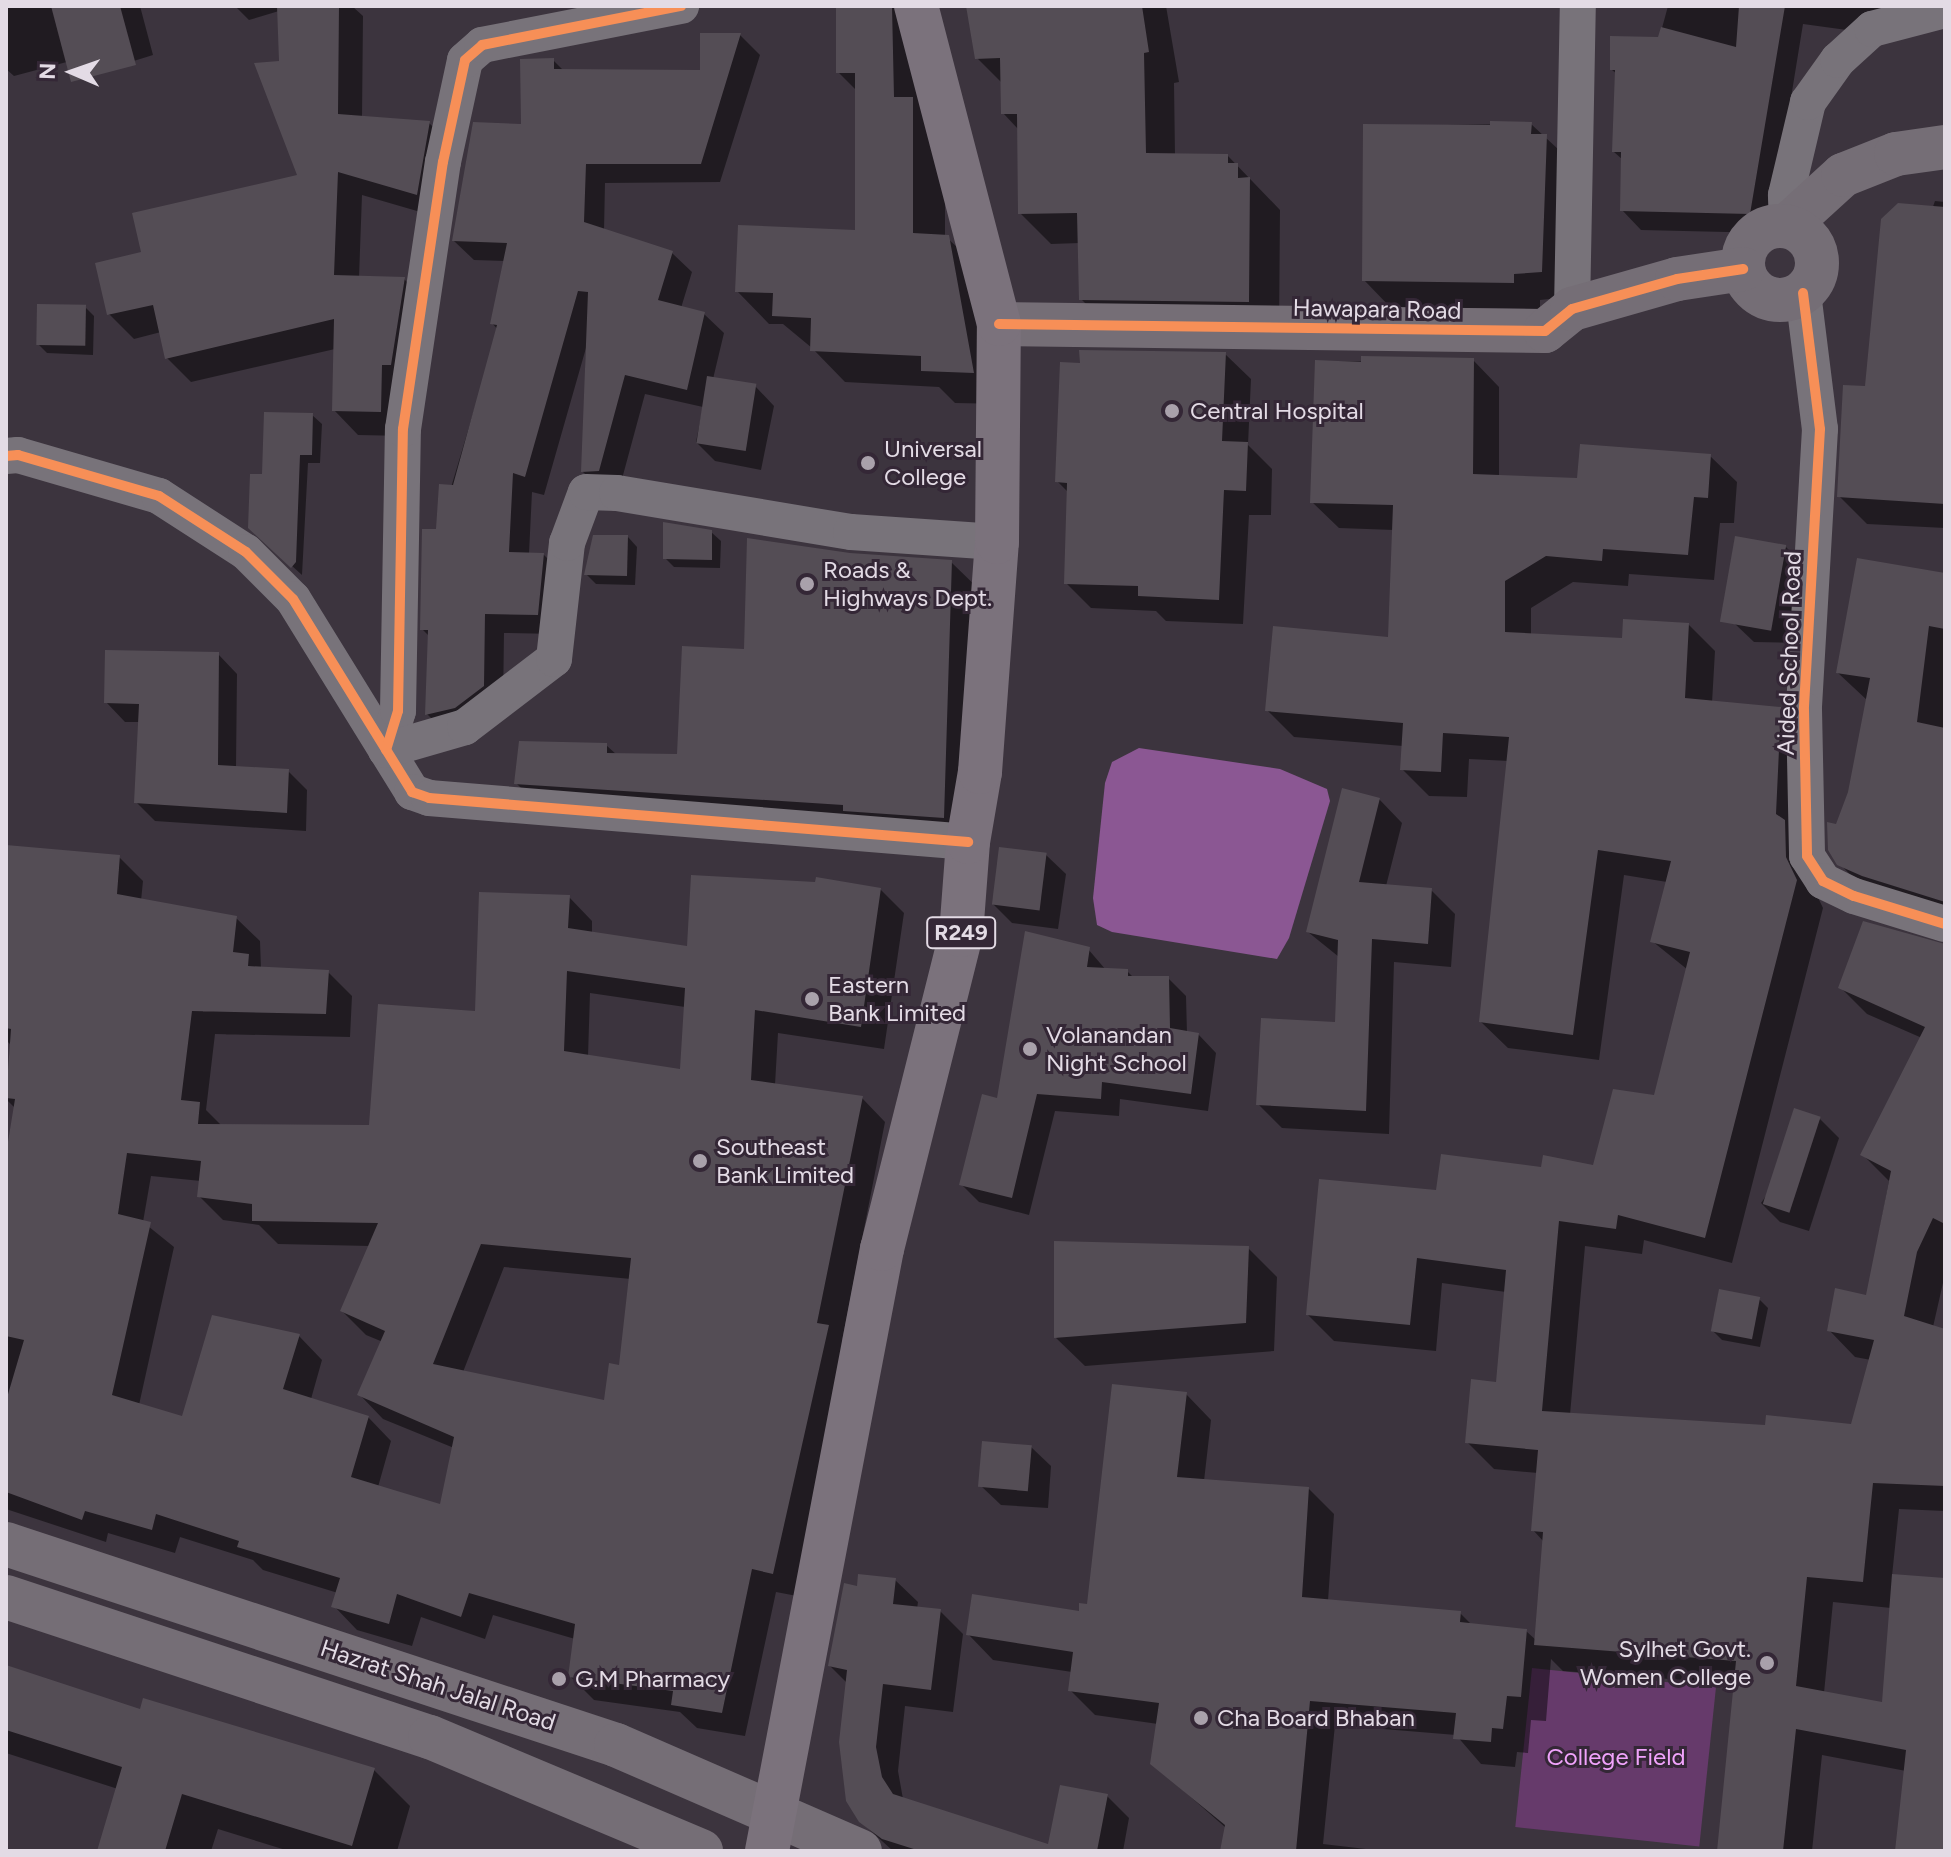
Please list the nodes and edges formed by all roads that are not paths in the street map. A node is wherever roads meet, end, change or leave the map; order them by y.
1 (681, 6) edge
2 (916, 6) edge
3 (1578, 6) edge
4 (1945, 10) edge
5 (1945, 147) edge
6 (1787, 226) junction
7 (1743, 269) junction
8 (1803, 293) junction
9 (1572, 309) junction
10 (999, 324) junction
11 (6, 456) edge
12 (997, 542) junction
13 (386, 750) junction
14 (968, 842) junction
15 (1945, 924) edge
16 (6, 1544) edge
17 (6, 1597) edge
18 (769, 1832) edge
19 (701, 1851) edge
20 (860, 1851) edge

1 - 13 street
2 - 10 main road, R249
3 - 9 street
4 - 6 street
5 - 6 main road
6 - 7 main road
6 - 8 main road
7 - 8 main road
7 - 9 main road, Hawapara Road
8 - 15 street, Aided School Road
9 - 10 main road, Hawapara Road
10 - 12 main road, R249
11 - 13 street
12 - 13 street
12 - 14 main road, R249
13 - 14 street
14 - 18 main road, R249
16 - 18 main road, Hazrat Shah Jalal Road
17 - 19 main road
18 - 20 main road, Hazrat Shah Jalal Road

